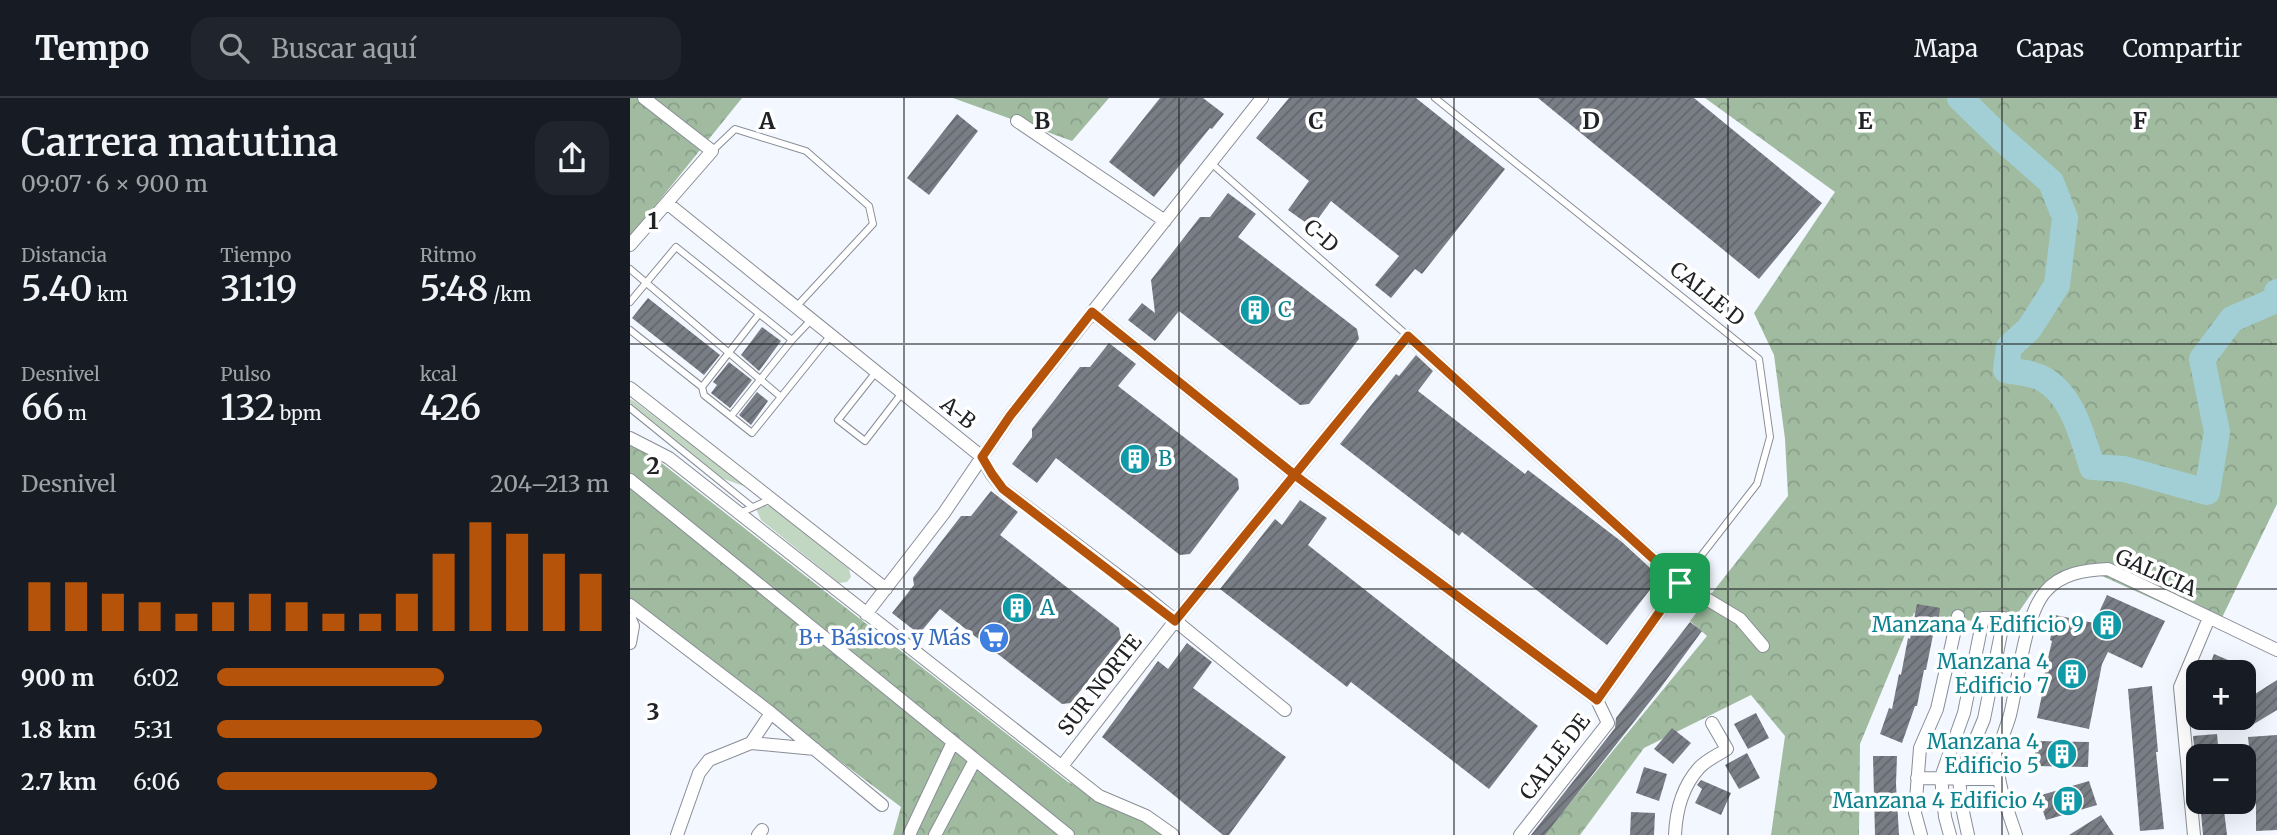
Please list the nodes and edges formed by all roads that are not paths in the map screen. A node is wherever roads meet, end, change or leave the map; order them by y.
1 (644, 98) edge
2 (1262, 98) edge
3 (1435, 98) edge
4 (1017, 121) dead end
5 (712, 150) junction
6 (1211, 163) junction
7 (667, 202) junction
8 (1166, 220) junction
9 (630, 245) edge
10 (630, 269) edge
11 (646, 283) junction
12 (630, 302) edge
13 (796, 307) junction
14 (1092, 312) junction
15 (759, 314) junction
16 (812, 320) junction
17 (630, 330) edge
18 (831, 335) junction
19 (1408, 336) junction
20 (792, 340) junction
21 (730, 353) junction
22 (876, 372) junction
23 (761, 379) junction
24 (702, 387) junction
25 (630, 388) edge
26 (902, 393) junction
27 (782, 397) junction
28 (630, 408) edge
29 (731, 416) junction
30 (630, 438) edge
31 (982, 457) junction
32 (1296, 476) junction
33 (630, 480) edge
34 (773, 498) junction
35 (752, 507) junction
36 (740, 513) junction
37 (1680, 583) junction
38 (886, 589) junction
39 (630, 605) edge
40 (866, 614) junction
41 (1958, 615) dead end
42 (2209, 618) junction
43 (630, 619) edge
44 (1175, 621) junction
45 (630, 643) edge
46 (1763, 646) dead end
47 (2277, 650) edge
48 (1597, 700) junction
49 (1285, 710) dead end
50 (771, 713) junction
51 (1712, 723) dead end
52 (953, 742) junction
53 (751, 743) junction
54 (815, 749) junction
55 (975, 760) junction
56 (1062, 766) junction
57 (1941, 777) junction
58 (1917, 778) junction
59 (1959, 779) junction
60 (1999, 779) junction
61 (882, 805) dead end
62 (677, 835) edge
63 (909, 835) edge
64 (935, 835) edge
65 (1068, 835) edge
66 (1173, 835) edge
67 (1520, 835) edge
68 (1675, 835) edge
69 (1921, 835) edge
70 (1950, 835) edge
71 (1968, 835) edge
72 (2016, 835) edge
73 (2194, 835) edge

1 - 5 street
2 - 6 street
3 - 37 lane, CALLE D
4 - 8 street
5 - 7 street
5 - 13 lane
6 - 8 street
6 - 19 lane, C-D
7 - 9 street
7 - 13 street, A-B
8 - 14 street
10 - 11 lane
11 - 12 lane
11 - 15 lane
11 - 21 lane
13 - 16 street, A-B
14 - 31 street
14 - 32 street
15 - 20 lane
15 - 21 lane
16 - 18 street, A-B
16 - 20 lane
17 - 24 lane
18 - 22 street, A-B
18 - 27 lane
19 - 32 street, SUR NORTE
19 - 37 street
20 - 23 lane
21 - 23 lane
21 - 24 lane
22 - 26 street, A-B
22 - 26 lane
23 - 27 lane
23 - 29 lane
24 - 29 lane
25 - 34 street
26 - 31 street, A-B
27 - 29 lane
28 - 35 lane
30 - 36 street
31 - 38 street
31 - 44 street, A-B
32 - 44 street, SUR NORTE
32 - 48 street
33 - 52 street
34 - 35 lane
34 - 38 street
35 - 36 lane
36 - 40 street
37 - 46 street
37 - 48 street
38 - 40 street
39 - 50 street
40 - 56 street
41 - 58 street
42 - 47 street, GALICIA
42 - 60 street, GALICIA
42 - 73 street
43 - 45 street
44 - 49 street, A-B
44 - 56 street, SUR NORTE
48 - 67 street, CALLE DE
50 - 53 street
50 - 54 street
51 - 68 street
52 - 55 street
52 - 63 street
53 - 54 street
53 - 62 street
54 - 61 street
55 - 64 street
55 - 65 street
56 - 66 street
57 - 58 street
57 - 59 street
57 - 59 street
57 - 70 street
58 - 69 street
59 - 60 street
59 - 71 street
60 - 72 street

